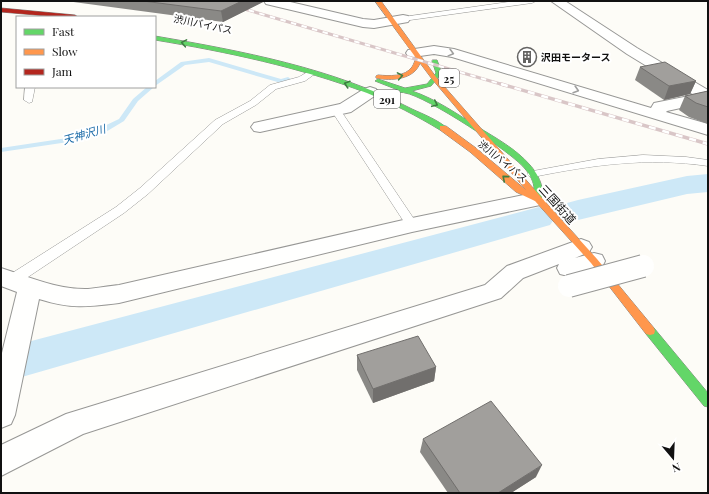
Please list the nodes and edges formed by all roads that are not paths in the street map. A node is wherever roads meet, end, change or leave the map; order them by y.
1 (270, 1) edge
2 (378, 1) edge
3 (390, 1) edge
4 (532, 1) edge
5 (557, 1) edge
6 (1, 10) edge
7 (64, 16) edge
8 (400, 22) junction
9 (156, 38) edge
10 (423, 54) junction
11 (311, 73) junction
12 (448, 76) dead end
13 (435, 79) junction
14 (369, 82) junction
15 (30, 88) edge
16 (405, 90) junction
17 (708, 97) edge
18 (29, 100) dead end
19 (336, 110) junction
20 (657, 114) junction
21 (260, 127) dead end
22 (492, 128) dead end
23 (476, 130) junction
24 (708, 130) edge
25 (513, 152) junction
26 (708, 163) edge
27 (534, 174) junction
28 (538, 199) junction
29 (412, 225) junction
30 (578, 266) junction
31 (643, 266) dead end
32 (14, 282) edge
33 (708, 402) edge
34 (1, 415) edge
35 (1, 461) edge

1 - 8 street
2 - 8 main road, 三国街道 / 25
3 - 8 main road, 三国街道 / 25
4 - 8 lane
5 - 17 street
6 - 7 main road
8 - 10 main road, 三国街道 / 25
11 -> 9 main road, 渋川バイパス / 291
10 - 12 main road, 三国街道 / 25
10 - 13 main road, 三国街道 / 25
10 - 13 main road
14 -> 10 main road
10 -> 20 street
14 -> 11 main road, 渋川バイパス / 291
11 - 32 lane
13 - 16 main road
13 - 23 main road, 三国街道 / 25
14 - 16 main road
14 - 16 main road, 渋川バイパス / 291
14 - 19 street
28 -> 14 main road, 渋川バイパス / 291
15 - 18 lane
16 -> 23 main road, 渋川バイパス / 291
17 - 20 street
19 - 21 street
19 - 29 lane
20 - 24 street
22 - 25 main road
23 - 25 main road, 渋川バイパス / 291
23 - 28 main road, 三国街道 / 25
25 - 27 main road, 渋川バイパス / 291
26 - 27 lane
27 - 28 main road, 渋川バイパス
28 - 29 street
28 - 30 main road, 三国街道 / 291
29 - 32 street
30 - 31 street, bridge
30 - 33 main road, 三国街道 / 291
30 - 35 street
32 - 34 street

